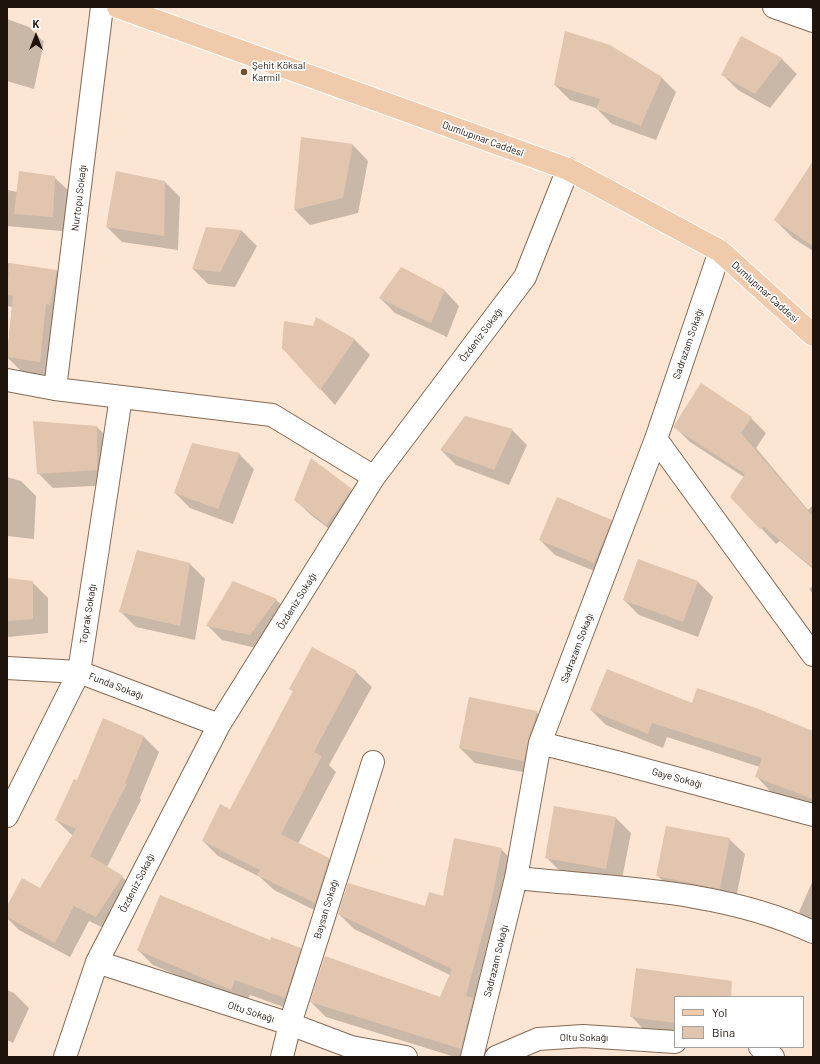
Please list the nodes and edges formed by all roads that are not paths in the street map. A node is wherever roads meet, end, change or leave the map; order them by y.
1 (102, 7) edge
2 (118, 7) edge
3 (774, 7) edge
4 (813, 21) edge
5 (568, 169) junction
6 (720, 251) junction
7 (813, 336) edge
8 (7, 380) edge
9 (55, 389) junction
10 (121, 397) junction
11 (656, 439) junction
12 (374, 477) junction
13 (813, 655) edge
14 (7, 668) edge
15 (79, 672) junction
16 (220, 725) junction
17 (540, 743) junction
18 (373, 762) dead end
19 (813, 815) edge
20 (7, 816) edge
21 (516, 878) junction
22 (813, 932) edge
23 (97, 962) junction
24 (290, 1024) junction
25 (674, 1042) edge
26 (761, 1048) edge
27 (65, 1057) edge
28 (282, 1057) edge
29 (406, 1057) edge
30 (472, 1057) edge
31 (496, 1057) edge
32 (773, 1057) edge

1 - 9 street, Nurtopu Sokağı
2 - 5 main road, Dumlupınar Caddesi
3 - 4 street
5 - 6 main road, Dumlupınar Caddesi
5 - 12 street, Özdeniz Sokağı
6 - 7 main road, Dumlupınar Caddesi
6 - 11 street, Sadrazam Sokağı
8 - 9 street
9 - 10 street
10 - 12 street
10 - 15 street, Toprak Sokağı
11 - 13 street
11 - 17 street, Sadrazam Sokağı
12 - 16 street, Özdeniz Sokağı
14 - 15 street, Funda Sokağı
15 - 16 street, Funda Sokağı
15 - 20 street, Toprak Sokağı
16 - 23 street, Özdeniz Sokağı
17 - 19 street, Gaye Sokağı
17 - 21 street, Sadrazam Sokağı
18 - 24 street, Baysan Sokağı
21 - 22 street
21 - 30 street, Sadrazam Sokağı
23 - 24 street, Oltu Sokağı
23 - 27 street, Özdeniz Sokağı
24 - 28 street, Baysan Sokağı
24 - 29 street, Oltu Sokağı
25 - 31 street, Oltu Sokağı
26 - 32 street

